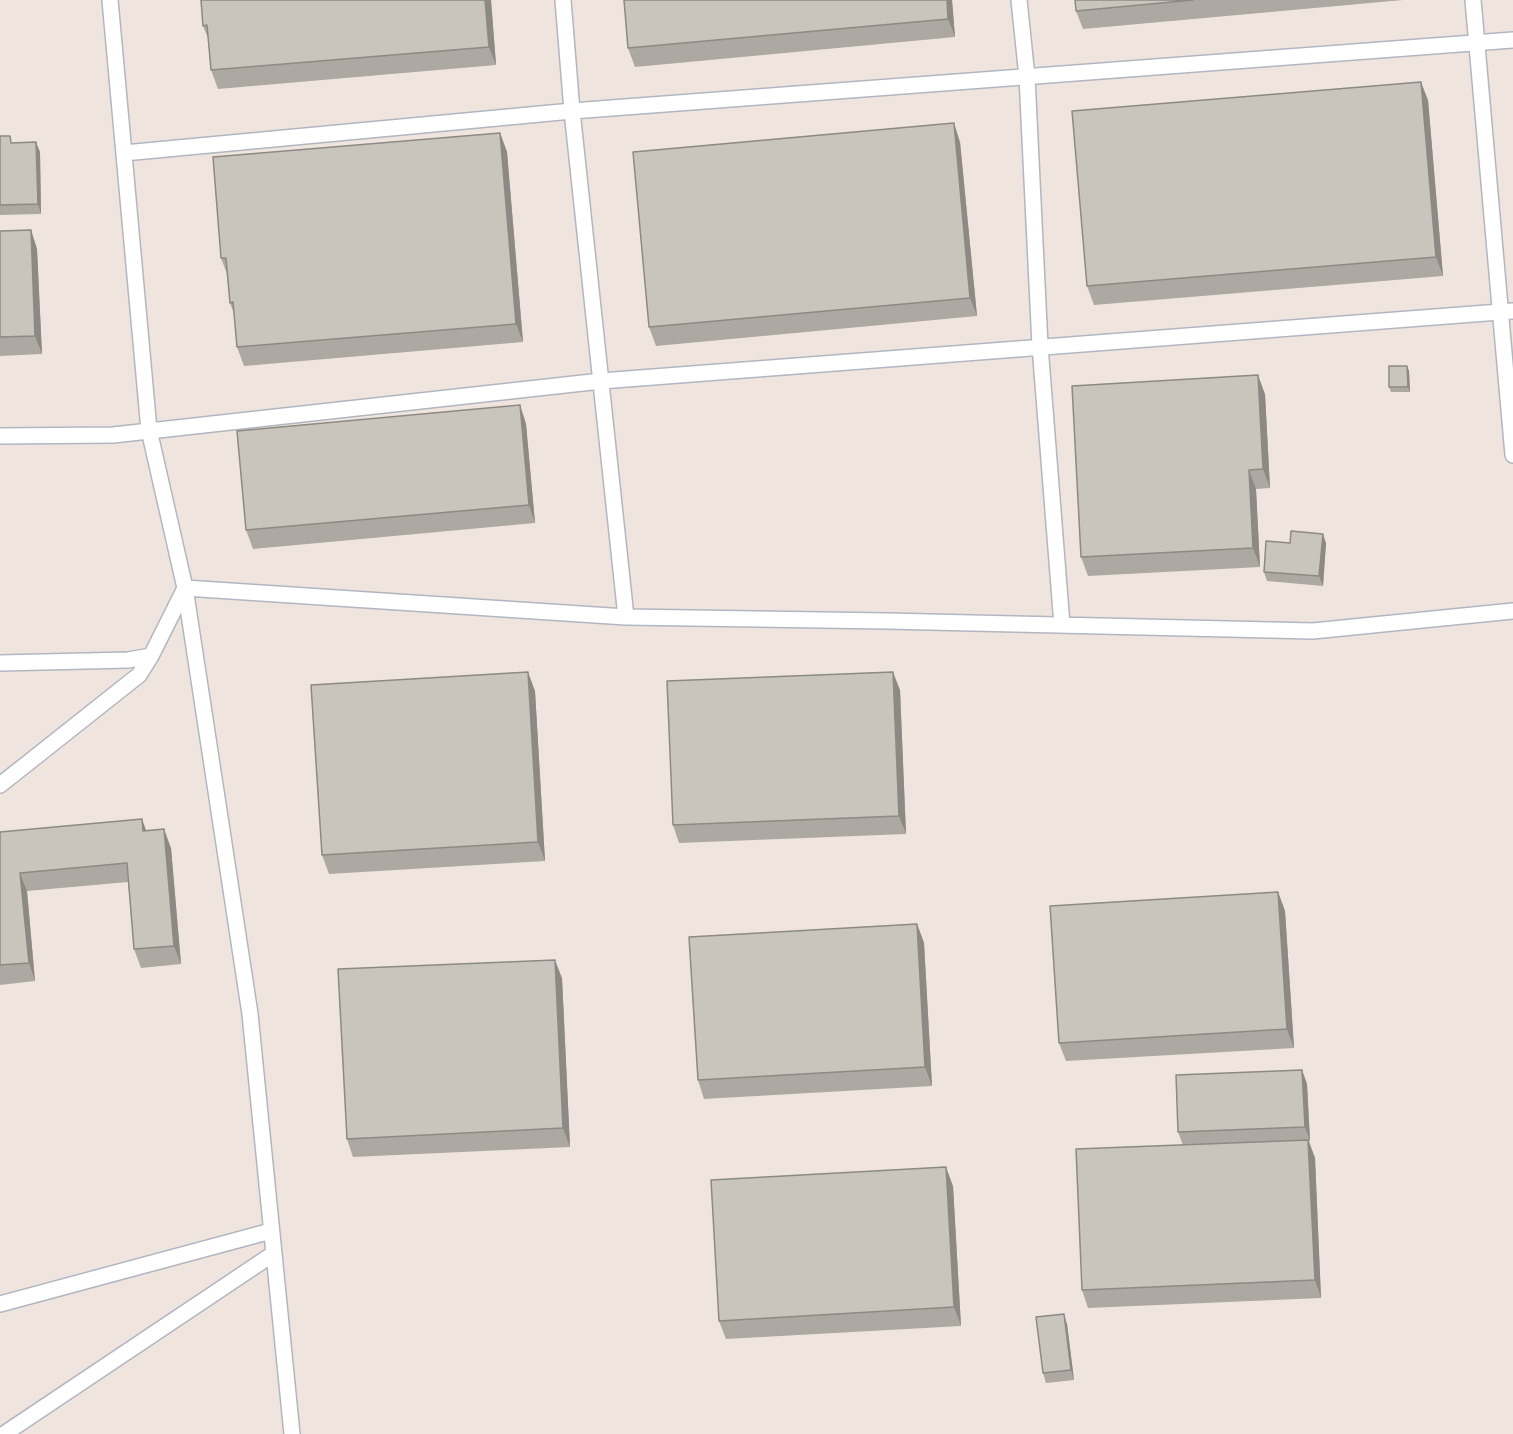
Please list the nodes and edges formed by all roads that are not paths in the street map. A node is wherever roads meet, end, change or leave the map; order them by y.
1 (110, 0) edge
2 (563, 0) edge
3 (1019, 0) edge
4 (1473, 0) edge
5 (1513, 40) edge
6 (1477, 43) junction
7 (1027, 77) junction
8 (572, 111) junction
9 (124, 153) junction
10 (1507, 312) edge
11 (1040, 346) junction
12 (601, 381) junction
13 (149, 430) junction
14 (0, 435) edge
15 (1513, 456) edge
16 (185, 588) junction
17 (1513, 611) edge
18 (626, 617) junction
19 (1062, 625) junction
20 (151, 656) junction
21 (0, 663) edge
22 (0, 785) edge
23 (271, 1231) junction
24 (273, 1254) junction
25 (0, 1304) edge
26 (4, 1434) edge
27 (292, 1434) edge

1 - 9 lane
2 - 8 lane
3 - 7 lane
4 - 6 lane
5 - 6 lane
6 - 7 lane
6 - 10 lane
7 - 8 lane
7 - 11 lane
8 - 9 lane
8 - 12 lane
9 - 13 lane
10 - 11 lane
10 - 15 lane
11 - 12 lane
11 - 19 lane
12 - 13 lane
12 - 18 lane
13 - 14 lane
13 - 16 lane
16 - 18 lane
16 - 20 lane
16 - 23 lane
17 - 19 lane
18 - 19 lane
20 - 21 lane
20 - 22 lane
23 - 24 lane
23 - 25 lane
24 - 26 lane
24 - 27 lane

